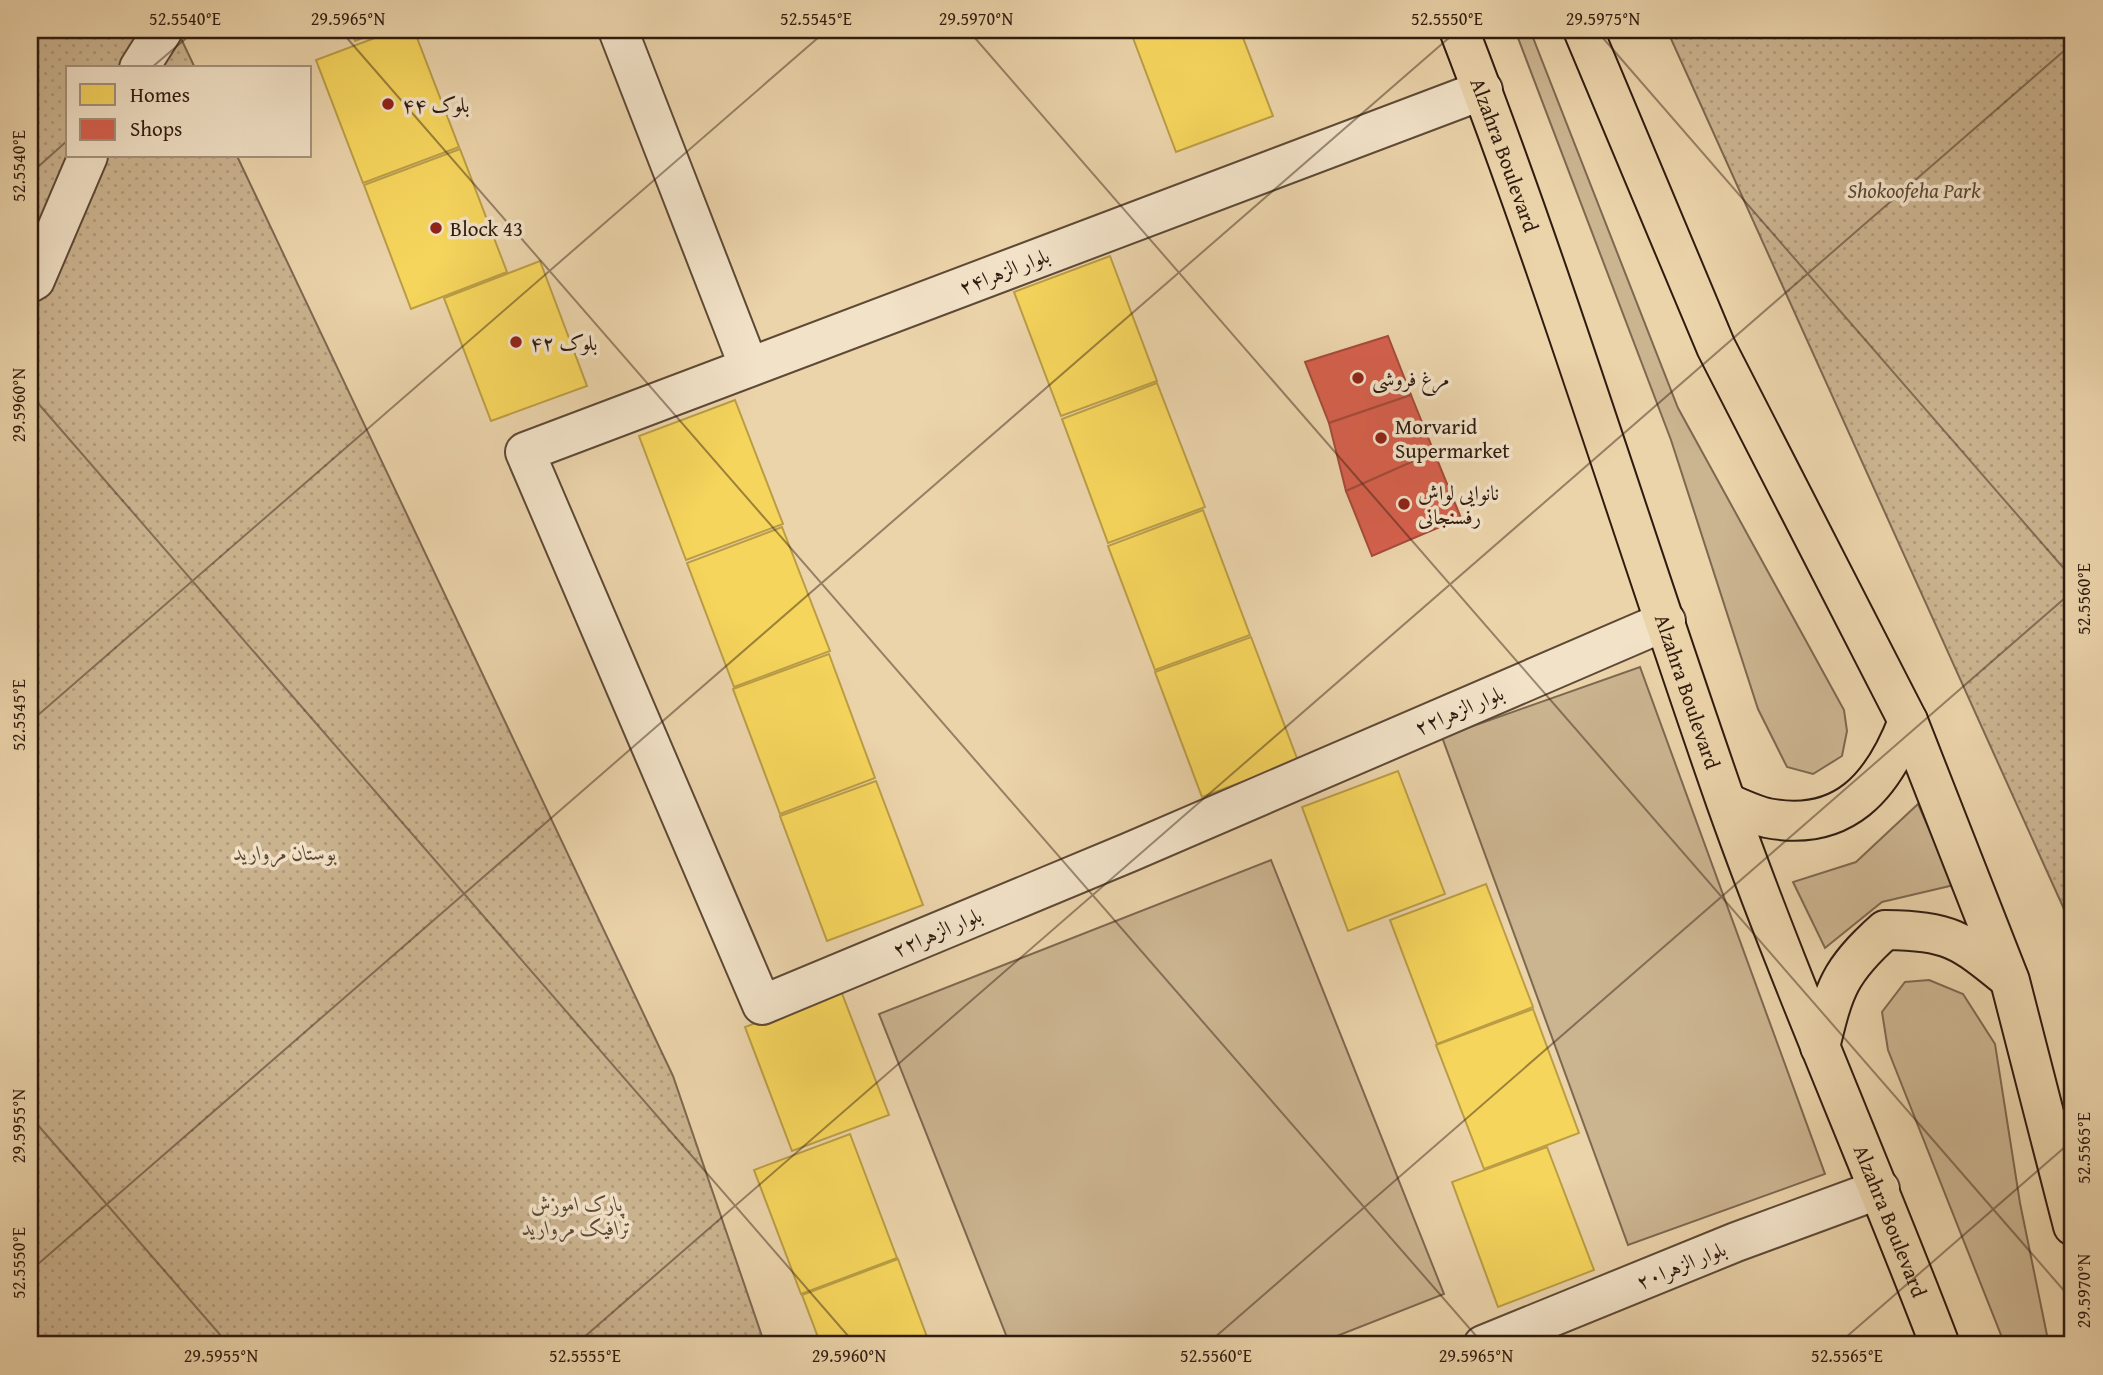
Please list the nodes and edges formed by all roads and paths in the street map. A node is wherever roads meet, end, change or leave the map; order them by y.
1 (163, 30) edge
2 (618, 30) edge
3 (1459, 30) edge
4 (1583, 30) edge
5 (140, 66) edge
6 (1482, 90) junction
7 (87, 158) edge
8 (30, 283) edge
9 (749, 367) junction
10 (525, 452) joint
11 (1666, 621) junction
12 (1908, 721) junction
13 (1727, 803) junction
14 (2010, 981) junction
15 (1820, 1048) junction
16 (1880, 1189) junction
17 (2073, 1226) edge
18 (1483, 1345) edge
19 (1940, 1345) edge

1 - 5 street
2 - 9 street
3 - 6 main road, Alzahra Boulevard
4 - 12 main road
6 - 9 street, بلوار الزهرا۲۴
6 - 11 main road, Alzahra Boulevard
7 - 8 street
9 - 10 street, بلوار الزهرا۲۴
10 - 11 street, بلوار الزهرا۲۲
11 - 13 main road, Alzahra Boulevard
12 - 13 main road
12 - 14 main road
13 - 15 main road, Alzahra Boulevard
14 - 15 main road
14 - 17 main road
15 - 16 main road, Alzahra Boulevard
16 - 18 street, بلوار الزهرا۲۰
16 - 19 main road, Alzahra Boulevard

